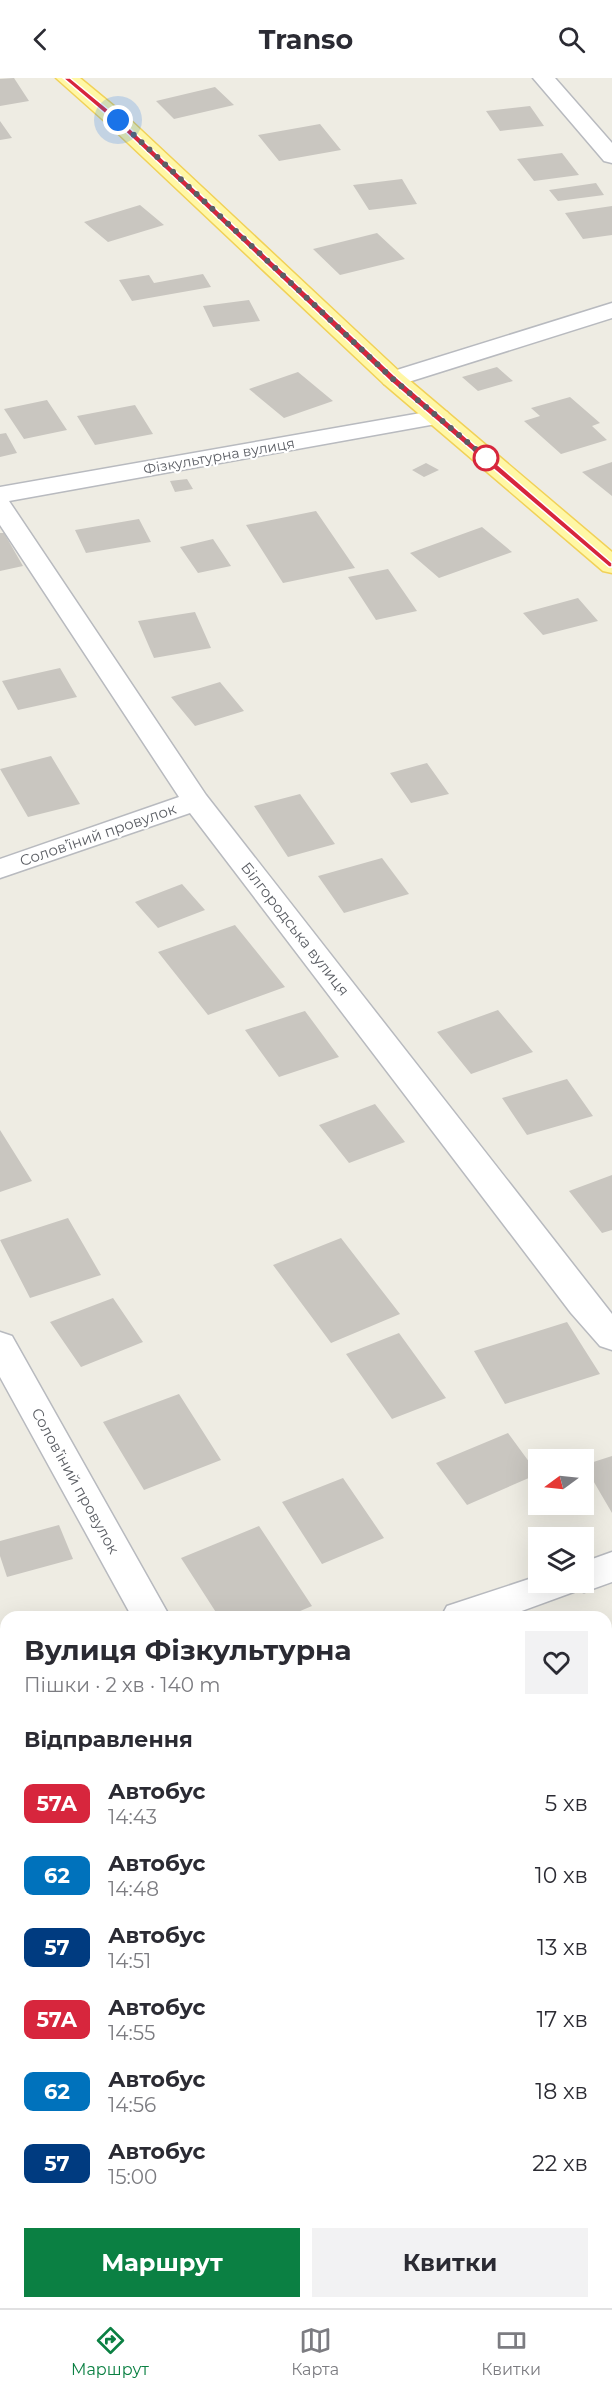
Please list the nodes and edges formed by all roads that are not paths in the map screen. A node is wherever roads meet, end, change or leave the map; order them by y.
1 (67, 78) edge
2 (544, 78) edge
3 (612, 156) edge
4 (612, 310) edge
5 (393, 379) junction
6 (438, 417) junction
7 (0, 495) edge
8 (0, 506) edge
9 (612, 565) edge
10 (196, 801) junction
11 (0, 870) edge
12 (612, 1337) edge
13 (0, 1345) edge
14 (612, 1567) edge
15 (594, 1573) edge
16 (533, 1593) edge
17 (148, 1611) edge
18 (478, 1611) edge

1 - 5 main road
2 - 3 street
4 - 5 street
5 - 6 main road
6 - 7 street, Фізкультурна вулиця
6 - 9 main road
8 - 10 street, Білгородська вулиця
10 - 11 street, Соловʼїний провулок
10 - 12 street, Білгородська вулиця
13 - 17 street, Соловʼїний провулок
14 - 15 street
16 - 18 street

